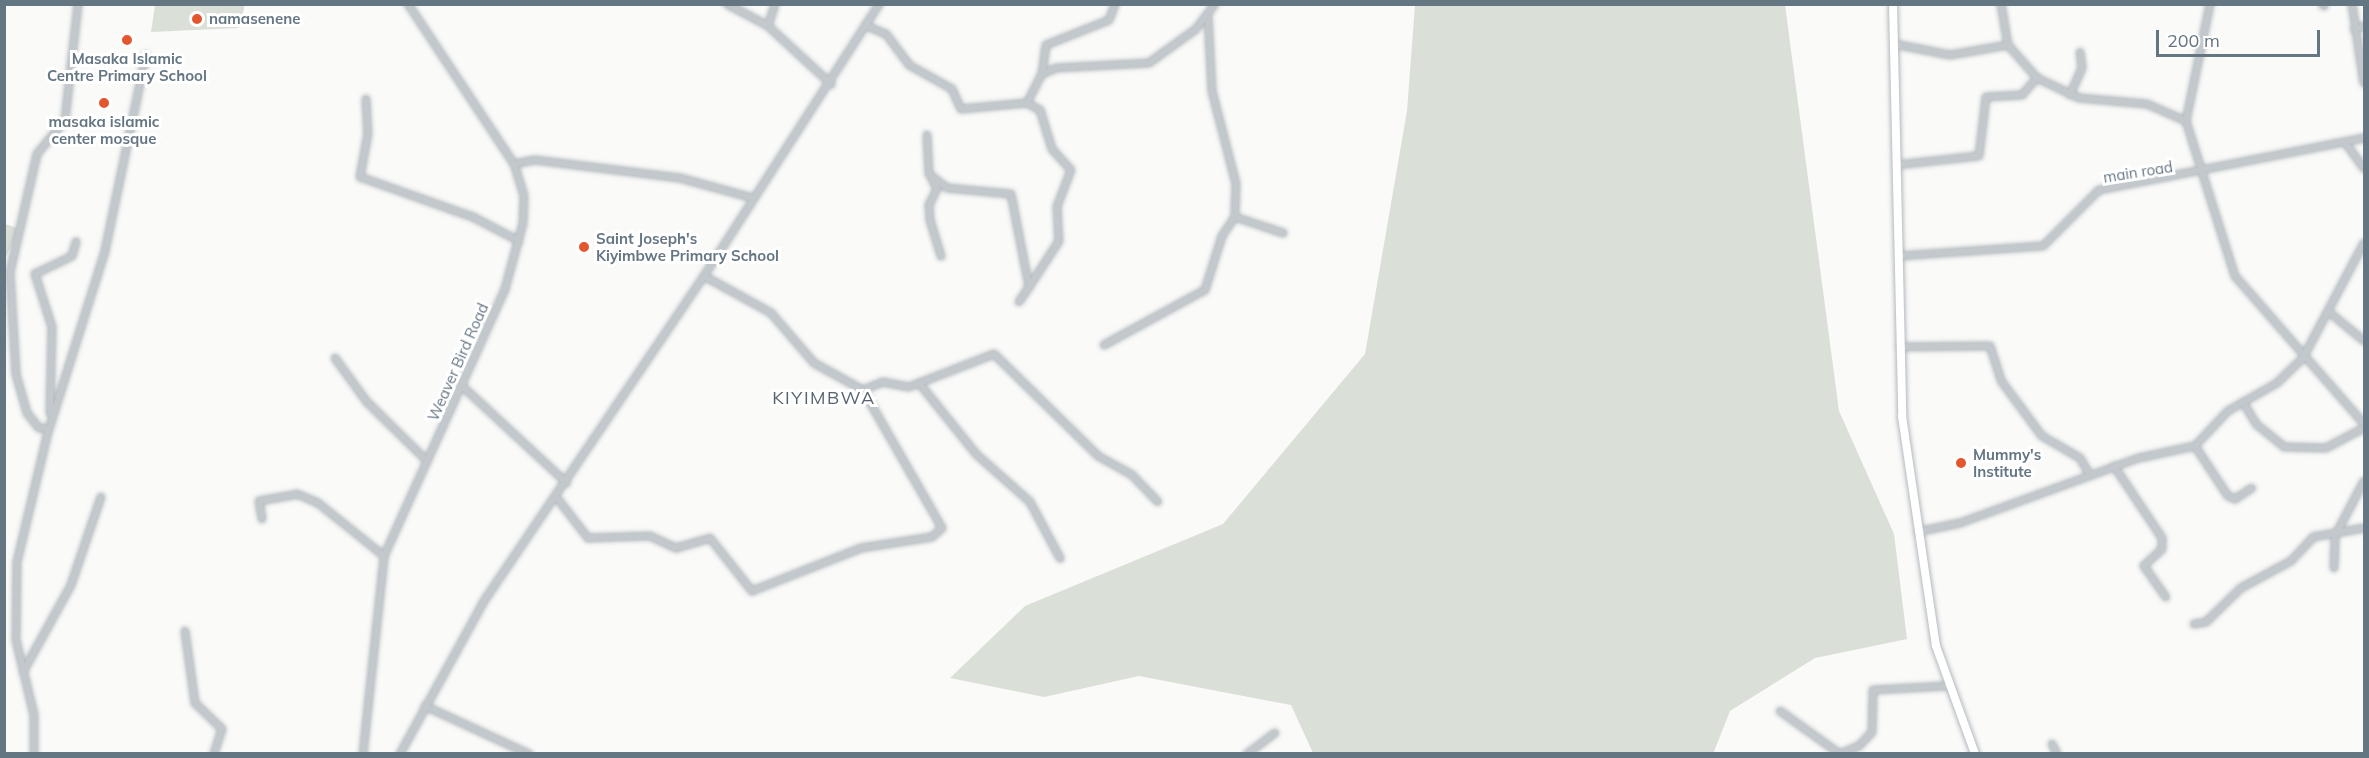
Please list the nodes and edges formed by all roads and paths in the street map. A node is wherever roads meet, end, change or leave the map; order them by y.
1 (78, 4) edge
2 (408, 4) edge
3 (727, 4) edge
4 (775, 4) edge
5 (879, 4) edge
6 (1115, 4) edge
7 (1215, 4) edge
8 (1893, 4) edge
9 (2001, 4) edge
10 (2210, 4) edge
11 (2352, 4) edge
12 (1208, 17) junction
13 (768, 26) junction
14 (867, 26) junction
15 (2364, 26) edge
16 (2354, 29) junction
17 (1894, 44) junction
18 (2008, 45) junction
19 (2079, 52) dead end
20 (146, 55) dead end
21 (1042, 74) junction
22 (2037, 78) junction
23 (2364, 83) edge
24 (831, 84) junction
25 (2070, 95) junction
26 (366, 99) dead end
27 (1027, 103) junction
28 (2186, 121) junction
29 (927, 135) dead end
30 (2364, 138) edge
31 (2348, 145) junction
32 (514, 164) junction
33 (1896, 165) junction
34 (2364, 168) edge
35 (2204, 173) junction
36 (929, 174) junction
37 (753, 198) junction
38 (1235, 217) junction
39 (1284, 233) dead end
40 (519, 241) junction
41 (76, 242) dead end
42 (2364, 243) edge
43 (941, 255) dead end
44 (1899, 256) junction
45 (8, 264) edge
46 (704, 276) junction
47 (1029, 287) junction
48 (1018, 302) dead end
49 (2328, 312) junction
50 (2364, 341) edge
51 (1104, 345) dead end
52 (1899, 346) junction
53 (2306, 352) junction
54 (335, 358) dead end
55 (919, 383) junction
56 (461, 385) junction
57 (863, 390) junction
58 (2243, 402) junction
59 (2364, 426) edge
60 (48, 432) junction
61 (2195, 446) junction
62 (426, 460) junction
63 (2114, 466) junction
64 (2090, 475) junction
65 (2364, 482) edge
66 (567, 483) junction
67 (2252, 488) dead end
68 (101, 497) dead end
69 (557, 498) junction
70 (1158, 502) dead end
71 (262, 519) dead end
72 (2364, 528) edge
73 (1917, 532) junction
74 (2336, 533) junction
75 (384, 556) junction
76 (1060, 558) dead end
77 (2334, 568) dead end
78 (2166, 597) dead end
79 (2194, 624) dead end
80 (185, 631) dead end
81 (23, 672) junction
82 (1947, 686) junction
83 (425, 706) junction
84 (1780, 711) dead end
85 (1275, 733) dead end
86 (2052, 744) dead end
87 (34, 753) edge
88 (214, 753) edge
89 (363, 753) edge
90 (400, 753) edge
91 (529, 753) edge
92 (1247, 753) edge
93 (1840, 753) edge
94 (1975, 753) edge
95 (2057, 753) edge

1 - 45 street
2 - 32 street, Weaver Bird Road
3 - 13 street
4 - 13 street
5 - 14 street
6 - 21 street
7 - 12 street
8 - 17 main road
9 - 18 street
10 - 28 street
11 - 16 street
12 - 21 street
12 - 38 street
13 - 24 street
14 - 24 street
14 - 27 street
15 - 16 street
16 - 23 street
17 - 18 street
17 - 33 main road
18 - 22 street
19 - 25 street
20 - 60 street
21 - 27 street
22 - 25 street
22 - 33 street
24 - 37 street
25 - 28 street
26 - 40 street
27 - 47 street
28 - 35 street
29 - 36 street
30 - 31 street, main road
31 - 34 street
31 - 35 street, main road
32 - 37 street
32 - 40 street, Weaver Bird Road
33 - 44 main road
35 - 44 street, main road
35 - 53 street
36 - 43 street
36 - 47 street
37 - 46 street
38 - 39 street
38 - 51 street
40 - 56 street, Weaver Bird Road
41 - 60 street
42 - 49 street
44 - 52 main road
45 - 60 street
46 - 57 street
46 - 66 street
47 - 48 street
49 - 50 street
49 - 53 street
52 - 64 street
52 - 73 main road
53 - 58 street
53 - 59 street
54 - 62 street
55 - 57 street
55 - 70 street
55 - 76 street
56 - 62 street, Weaver Bird Road
56 - 66 street
57 - 69 street
58 - 59 street
58 - 61 street
60 - 81 street
61 - 63 street
61 - 67 street
62 - 75 street, Weaver Bird Road
63 - 64 street
63 - 78 street
64 - 73 street
65 - 74 street
66 - 69 street
68 - 81 street
69 - 83 street
71 - 75 street
72 - 74 street
73 - 82 main road
74 - 77 street
74 - 79 street
75 - 89 street, Weaver Bird Road
80 - 88 street
81 - 87 street
82 - 93 street
82 - 94 main road
83 - 90 street
83 - 91 street
84 - 93 street
85 - 92 street
86 - 95 street

